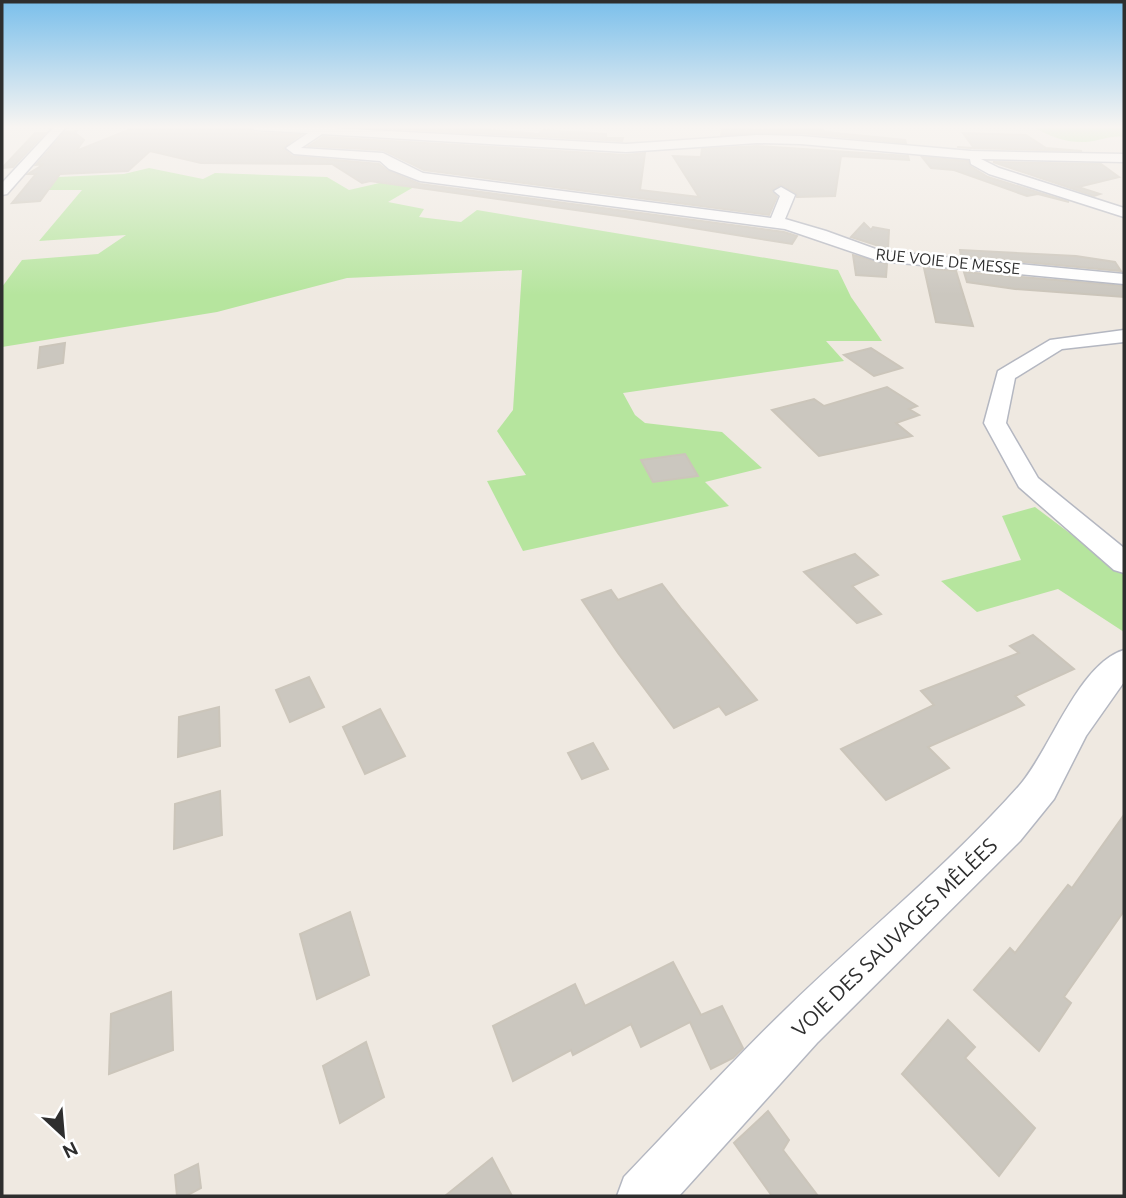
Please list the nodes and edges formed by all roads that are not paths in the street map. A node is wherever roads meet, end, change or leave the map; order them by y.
1 (466, 183) edge
2 (1031, 183) edge
3 (781, 191) dead end
4 (1124, 213) edge
5 (776, 223) junction
6 (1124, 279) edge
7 (1124, 336) edge
8 (1124, 563) edge
9 (1124, 662) edge
10 (643, 1196) edge

1 - 5 street, RUE VOIE DE MESSE
2 - 4 street
3 - 5 street
5 - 6 street, RUE VOIE DE MESSE
7 - 8 street
9 - 10 street, VOIE DES SAUVAGES MÊLÉES

